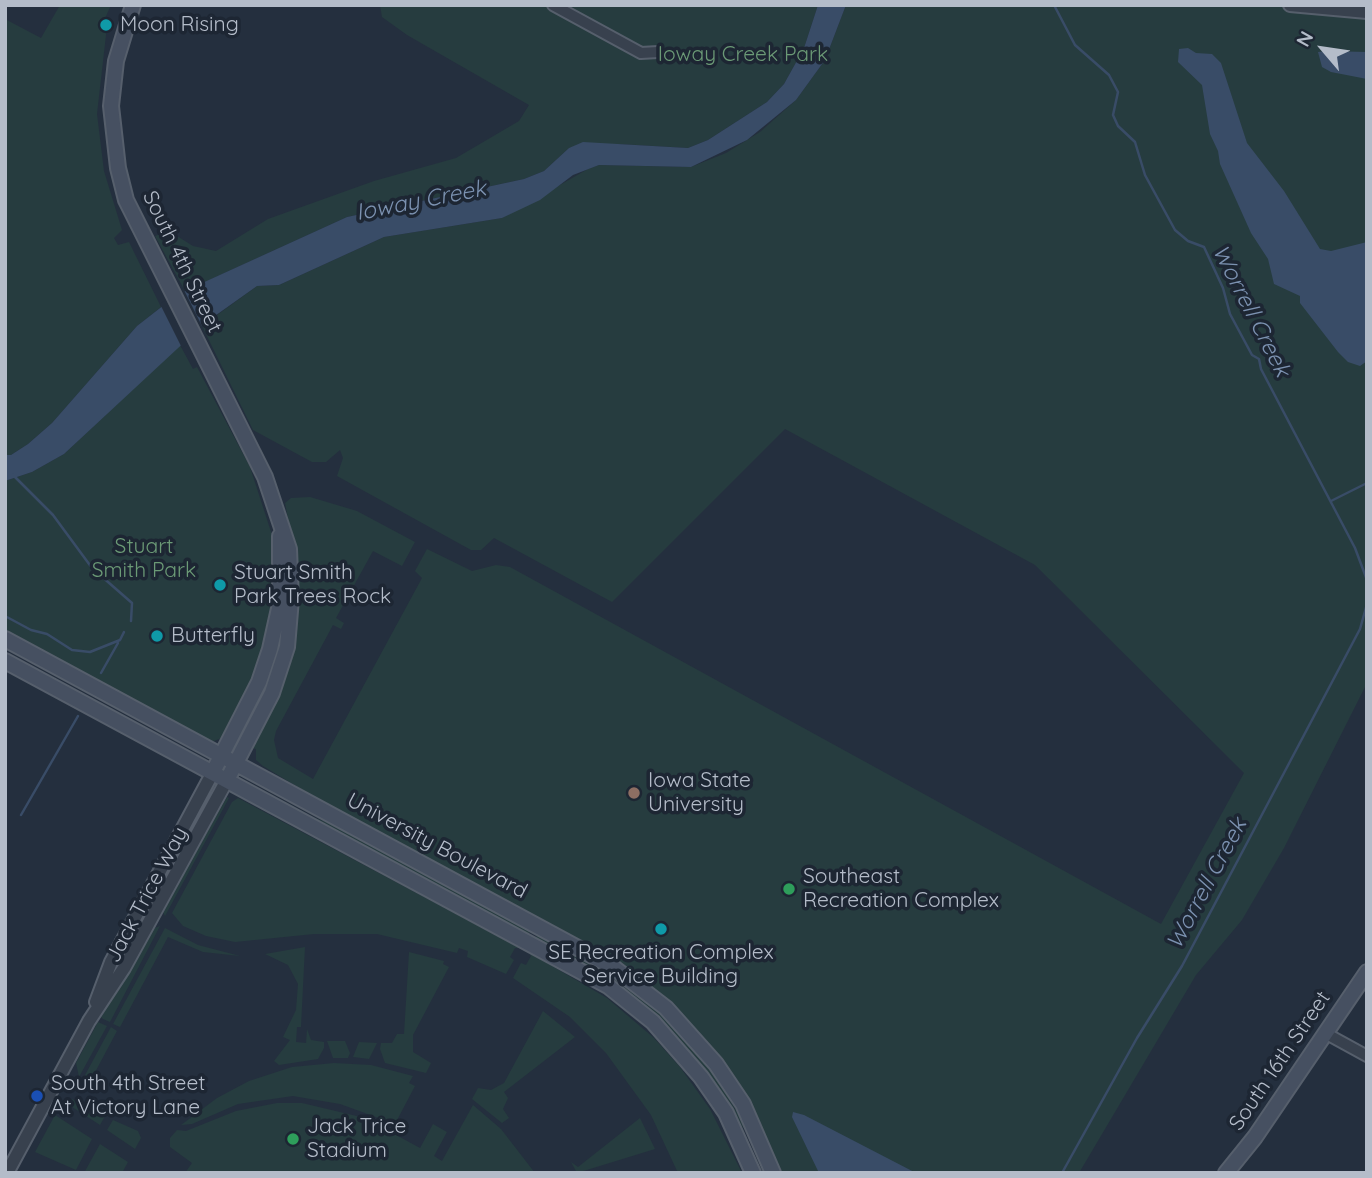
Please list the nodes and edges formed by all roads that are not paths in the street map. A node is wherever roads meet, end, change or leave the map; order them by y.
1 (133, 5) edge
2 (554, 5) edge
3 (1290, 5) edge
4 (1367, 12) edge
5 (658, 52) dead end
6 (280, 524) junction
7 (5, 639) edge
8 (5, 661) edge
9 (223, 754) junction
10 (237, 762) junction
11 (213, 772) junction
12 (227, 780) junction
13 (1367, 972) edge
14 (89, 1021) junction
15 (1325, 1033) junction
16 (1367, 1056) edge
17 (7, 1173) edge
18 (753, 1173) edge
19 (774, 1173) edge
20 (1226, 1173) edge

1 - 6 main road, South 4th Street
2 - 5 street
3 - 4 street
6 - 9 main road, South 4th Street
6 - 10 main road, South 4th Street
7 - 9 main road, University Boulevard
8 - 11 main road, University Boulevard
9 - 10 main road, University Boulevard
9 - 11 main road, South 4th Street
10 - 12 main road, South 4th Street
10 - 19 main road, University Boulevard
11 - 12 main road, University Boulevard
11 - 14 street, Jack Trice Way
12 - 14 street, Jack Trice Way
12 - 18 main road, University Boulevard
13 - 15 main road, South 16th Street
14 - 17 street, Jack Trice Way
15 - 16 street
15 - 20 main road, South 16th Street

